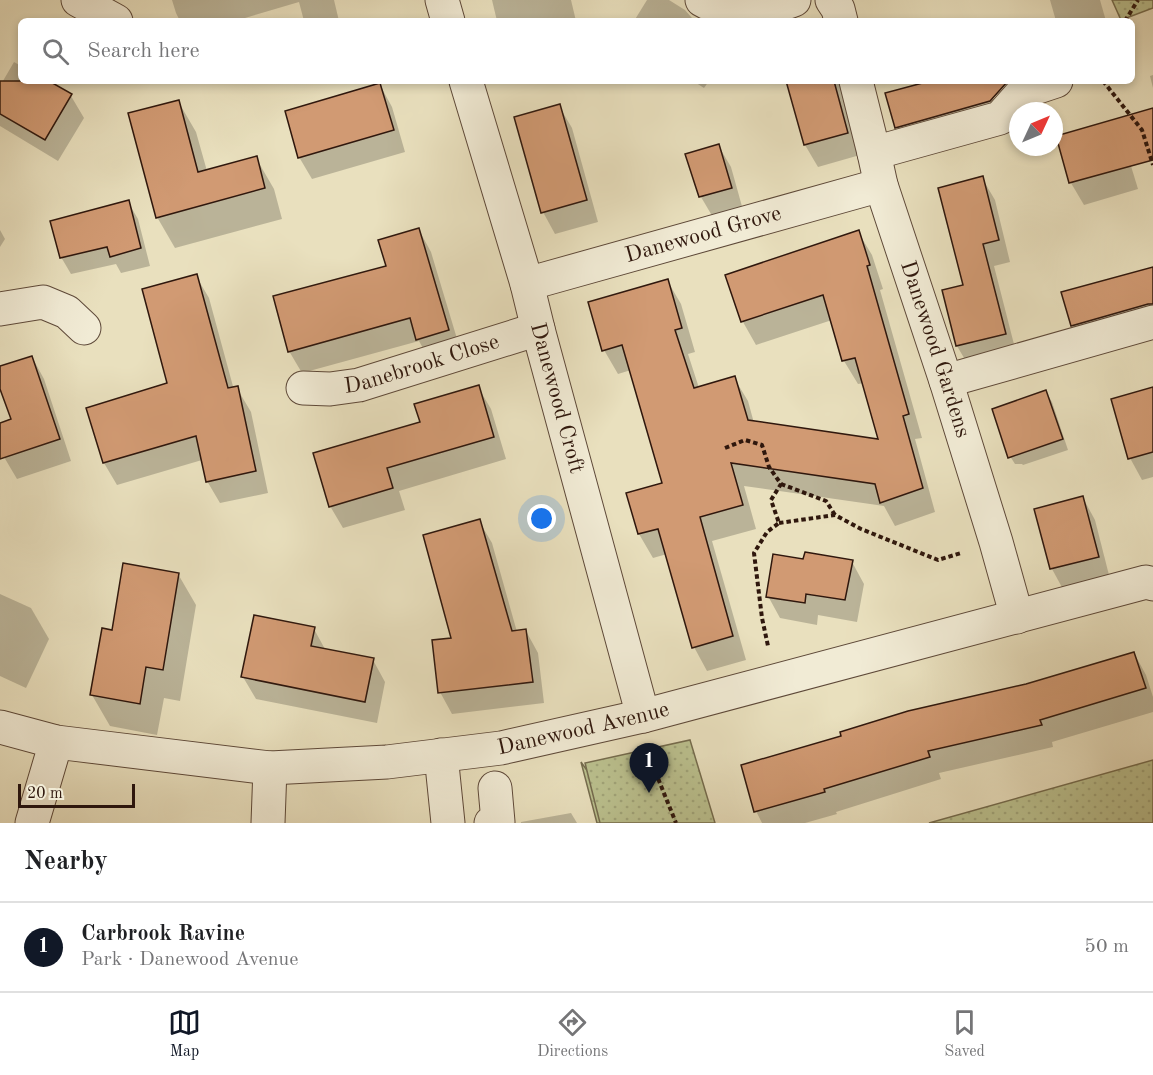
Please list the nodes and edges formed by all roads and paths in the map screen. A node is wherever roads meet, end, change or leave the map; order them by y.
1 (78, 0) edge
2 (702, 0) edge
3 (794, 0) edge
4 (832, 0) edge
5 (1138, 0) edge
6 (111, 18) edge
7 (840, 18) edge
8 (1127, 18) edge
9 (467, 84) edge
10 (857, 84) edge
11 (1047, 84) edge
12 (1105, 84) edge
13 (874, 153) junction
14 (1153, 165) edge
15 (881, 185) junction
16 (527, 284) junction
17 (0, 309) edge
18 (1153, 322) edge
19 (84, 328) dead end
20 (538, 329) junction
21 (946, 381) junction
22 (303, 388) dead end
23 (725, 448) dead end
24 (781, 484) junction
25 (835, 515) junction
26 (779, 523) junction
27 (996, 542) junction
28 (1153, 584) edge
29 (1017, 617) junction
30 (776, 681) junction
31 (643, 716) junction
32 (0, 727) edge
33 (56, 742) junction
34 (441, 755) junction
35 (270, 768) junction
36 (495, 788) dead end
37 (32, 823) edge
38 (268, 823) edge
39 (448, 823) edge
40 (491, 823) edge
41 (676, 823) edge

1 - 6 street
2 - 3 street
4 - 7 street
5 - 8 path
9 - 16 street, Danewood Croft
10 - 13 street, Danewood Gardens
11 - 13 street
12 - 14 path
13 - 15 street, Danewood Gardens
15 - 16 street, Danewood Grove
15 - 21 street, Danewood Gardens
16 - 20 street, Danewood Croft
17 - 19 street
18 - 21 street
20 - 22 street, Danebrook Close
20 - 31 street, Danewood Croft
21 - 27 street, Danewood Gardens
23 - 24 path
24 - 25 path
24 - 26 path
25 - 26 path
25 - 27 path
26 - 30 path
27 - 29 street, Danewood Gardens
28 - 29 street, Danewood Avenue
29 - 30 street, Danewood Avenue
30 - 31 street, Danewood Avenue
31 - 34 street, Danewood Avenue
31 - 41 path
32 - 33 street, Danewood Avenue
33 - 35 street, Danewood Avenue
33 - 37 street
34 - 35 street, Danewood Avenue
34 - 39 street
35 - 38 street
36 - 40 street

